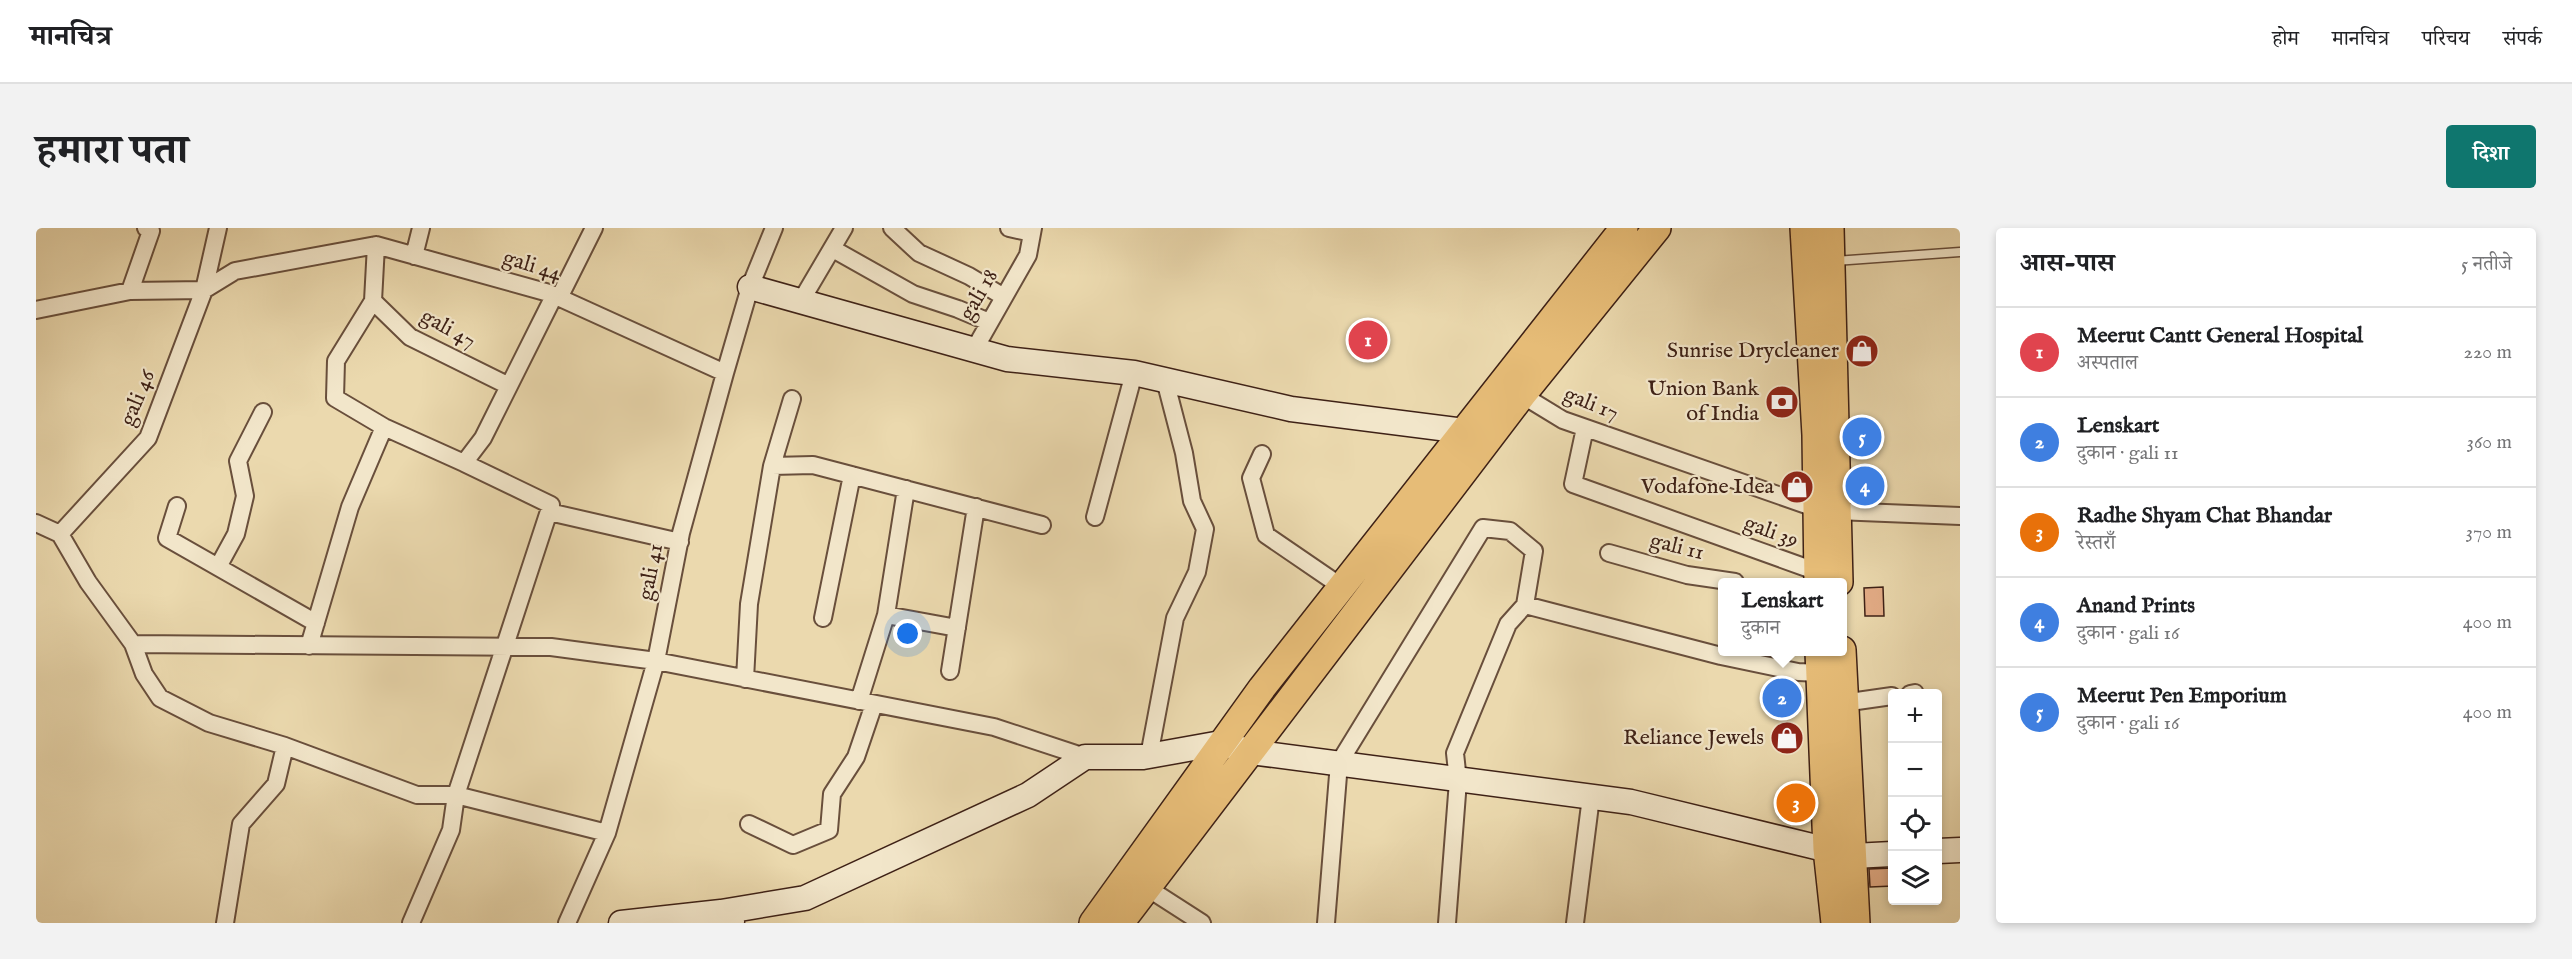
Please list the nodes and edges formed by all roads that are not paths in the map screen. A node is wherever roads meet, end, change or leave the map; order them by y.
1 (146, 228) edge
2 (218, 228) edge
3 (421, 228) edge
4 (594, 228) edge
5 (774, 228) edge
6 (844, 228) edge
7 (892, 228) edge
8 (1009, 228) edge
9 (1624, 228) edge
10 (1657, 228) edge
11 (1804, 228) edge
12 (1830, 228) edge
13 (1033, 231) edge
14 (376, 245) junction
15 (833, 249) junction
16 (1960, 252) edge
17 (414, 256) junction
18 (1831, 261) junction
19 (750, 287) junction
20 (204, 290) junction
21 (130, 291) junction
22 (557, 297) junction
23 (1004, 297) junction
24 (373, 301) junction
25 (801, 302) junction
26 (36, 310) edge
27 (989, 322) junction
28 (974, 350) junction
29 (725, 373) junction
30 (1134, 373) junction
31 (1165, 380) junction
32 (509, 386) junction
33 (1522, 395) junction
34 (792, 399) dead end
35 (263, 412) dead end
36 (384, 427) junction
37 (1585, 428) junction
38 (1464, 431) junction
39 (1262, 454) dead end
40 (464, 463) junction
41 (772, 466) junction
42 (852, 475) junction
43 (906, 489) junction
44 (177, 506) dead end
45 (976, 507) junction
46 (1826, 509) junction
47 (549, 512) junction
48 (1960, 516) edge
49 (1095, 517) dead end
50 (36, 523) edge
51 (1042, 525) dead end
52 (60, 534) junction
53 (680, 542) junction
54 (1609, 553) dead end
55 (218, 567) junction
56 (1822, 578) edge
57 (1825, 578) edge
58 (1718, 580) edge
59 (1342, 587) junction
60 (1525, 605) junction
61 (886, 615) junction
62 (823, 618) dead end
63 (316, 623) junction
64 (957, 628) junction
65 (133, 644) junction
66 (309, 646) junction
67 (506, 647) junction
68 (1718, 655) edge
69 (1720, 656) edge
70 (1842, 656) edge
71 (656, 661) junction
72 (1820, 662) edge
73 (950, 671) dead end
74 (745, 679) junction
75 (1888, 697) edge
76 (866, 702) junction
77 (1843, 704) junction
78 (1221, 743) junction
79 (285, 746) junction
80 (1251, 752) junction
81 (1149, 756) junction
82 (1085, 757) junction
83 (1340, 763) junction
84 (1458, 781) junction
85 (456, 795) junction
86 (1591, 797) junction
87 (749, 824) dead end
88 (607, 833) junction
89 (1827, 849) junction
90 (1960, 850) edge
91 (1942, 851) edge
92 (1888, 854) edge
93 (1854, 856) junction
94 (1146, 887) junction
95 (728, 918) edge
96 (225, 923) edge
97 (411, 923) edge
98 (567, 923) edge
99 (621, 923) edge
100 (1093, 923) edge
101 (1120, 923) edge
102 (1202, 923) edge
103 (1326, 923) edge
104 (1447, 923) edge
105 (1575, 923) edge
106 (1834, 923) edge
107 (1856, 923) edge

1 - 21 street
2 - 20 street, gali 46
3 - 17 street
4 - 22 street
5 - 19 street, gali 41
6 - 15 street
7 - 23 street
8 - 13 street
9 - 38 main road
10 - 33 main road
11 - 46 main road
12 - 18 main road
13 - 23 street, gali 18
14 - 17 street, gali 44
14 - 20 street, gali 44
14 - 24 street
15 - 25 street
15 - 27 street
16 - 18 lane
17 - 22 street, gali 44
18 - 46 main road
19 - 25 street
19 - 29 street, gali 41
20 - 21 street
20 - 52 street, gali 46
21 - 26 street
22 - 29 street, gali 44
22 - 32 street
23 - 27 street, gali 18
24 - 32 street, gali 47
24 - 36 street
25 - 28 street
27 - 28 street, gali 18
28 - 30 street
29 - 53 street, gali 41
30 - 31 street
30 - 49 street
31 - 38 street
31 - 81 street
32 - 40 street
33 - 37 street, gali 17
33 - 80 main road
34 - 41 street
35 - 55 street
36 - 40 street
36 - 63 street
37 - 46 street, gali 17
37 - 56 street, gali 39
38 - 59 main road
39 - 59 street
40 - 47 street
41 - 42 street
41 - 74 street
42 - 43 street
42 - 62 street
43 - 45 street
43 - 61 street
44 - 55 street
45 - 51 street
45 - 64 street
46 - 48 street, gali 17
46 - 57 main road
47 - 53 street
47 - 67 street
50 - 52 street
52 - 65 street
53 - 71 street, gali 41
54 - 58 street, gali 11
55 - 63 street
59 - 78 main road
60 - 68 street
60 - 83 street
60 - 84 street
61 - 64 street
61 - 76 street
63 - 66 street
64 - 73 street
65 - 66 street
65 - 79 street
66 - 67 street
67 - 71 street
67 - 85 street
69 - 72 street
70 - 77 main road
71 - 74 street
71 - 88 street, gali 41
72 - 89 main road
74 - 76 street
75 - 77 street
76 - 82 street
76 - 87 street
77 - 93 main road
78 - 80 street
78 - 81 street
78 - 100 main road
79 - 85 street
79 - 96 street
80 - 83 street
80 - 94 main road
81 - 82 street
82 - 95 street
83 - 84 street
83 - 103 street
84 - 86 street
84 - 104 street
85 - 88 street
85 - 97 street
86 - 89 street
86 - 105 street
88 - 98 street, gali 41
89 - 93 street
89 - 106 main road
90 - 91 street
92 - 93 street
93 - 107 main road
94 - 101 main road
94 - 102 street
95 - 99 street

